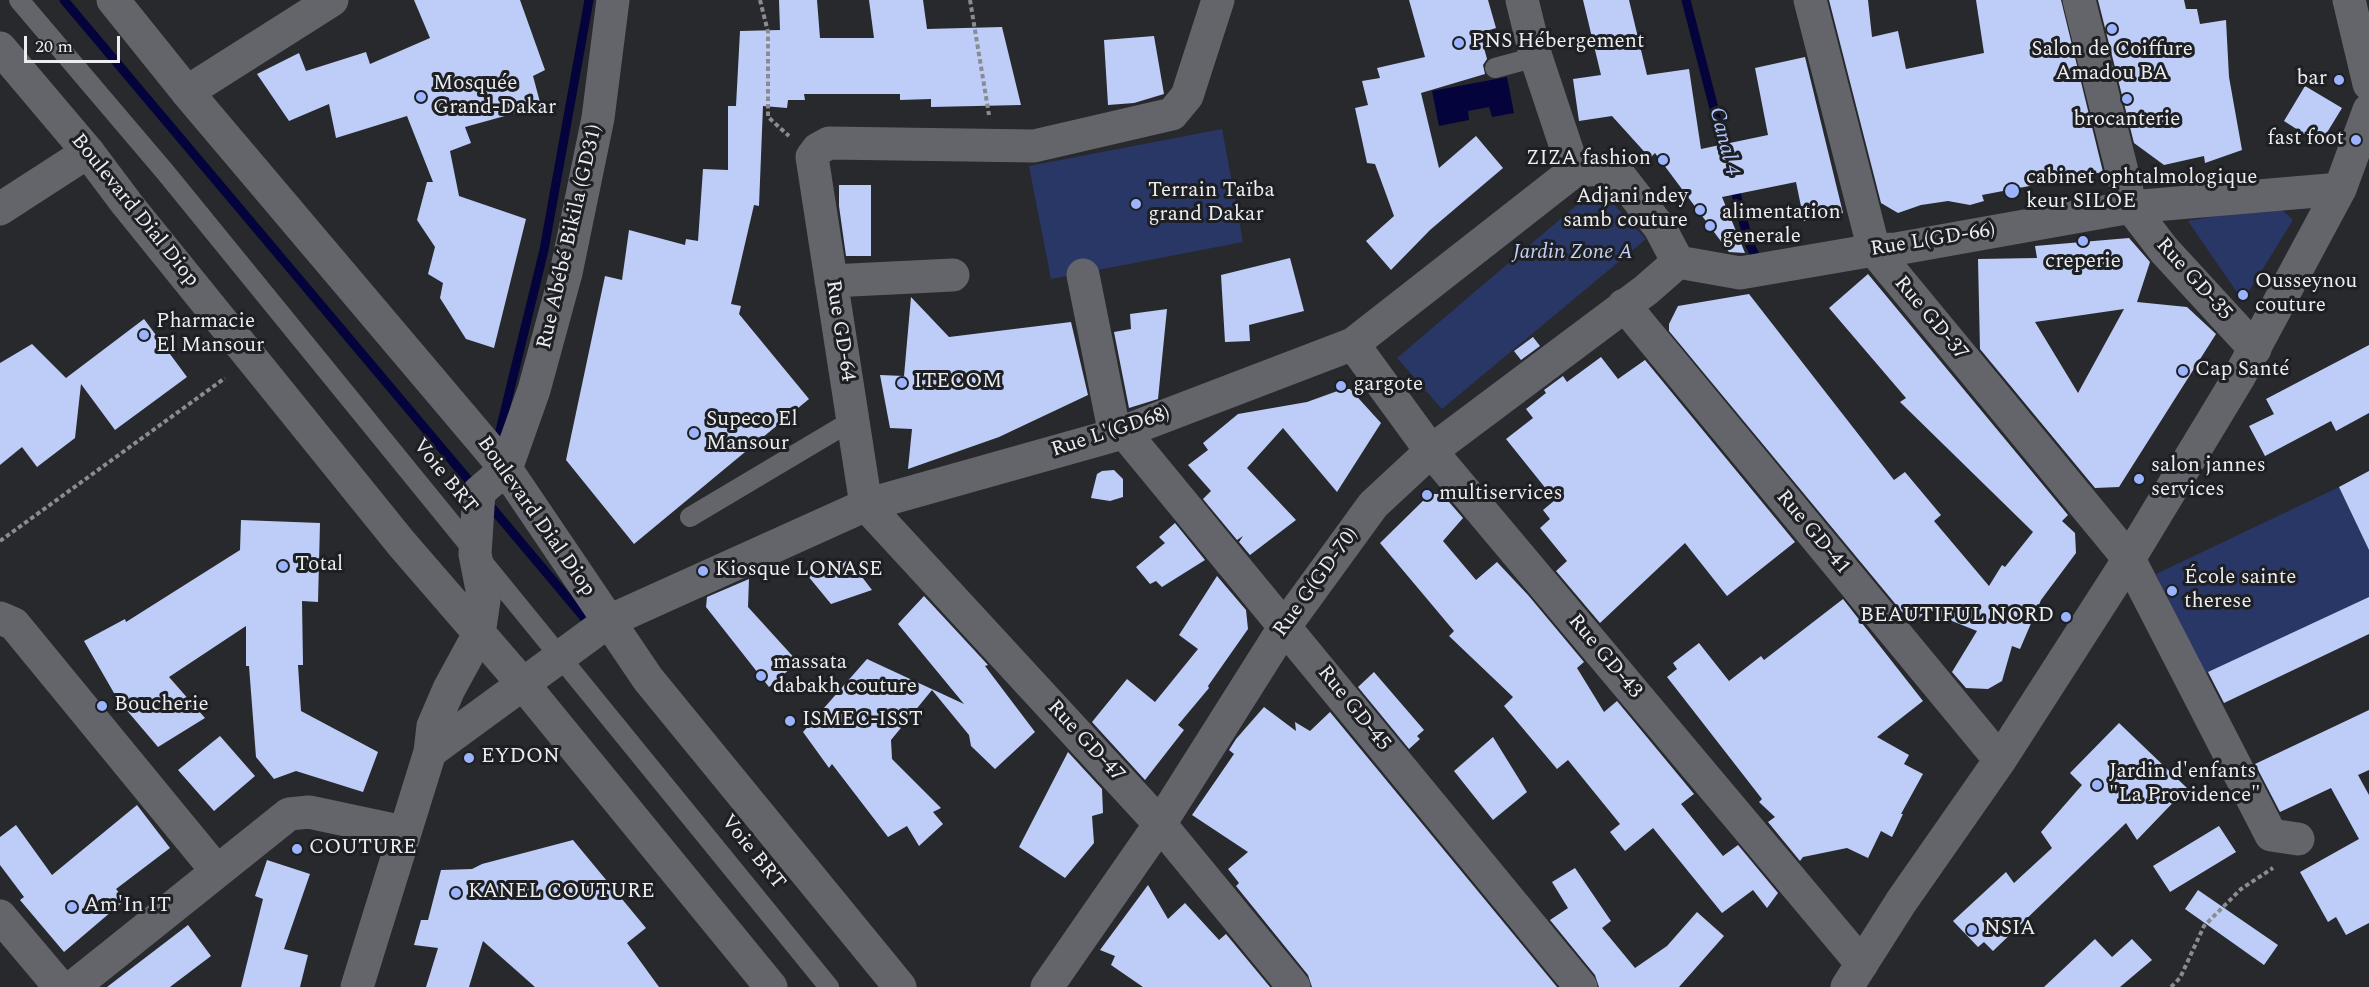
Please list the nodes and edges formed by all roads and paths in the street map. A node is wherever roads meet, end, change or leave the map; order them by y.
1 (19, 0) edge
2 (113, 0) edge
3 (332, 0) edge
4 (613, 0) edge
5 (760, 0) edge
6 (970, 0) edge
7 (1218, 0) edge
8 (1522, 0) edge
9 (1810, 0) edge
10 (2079, 0) edge
11 (2349, 0) edge
12 (0, 48) edge
13 (1536, 57) junction
14 (1495, 68) dead end
15 (2369, 84) edge
16 (187, 92) junction
17 (2369, 110) edge
18 (992, 146) junction
19 (88, 152) junction
20 (812, 157) junction
21 (1574, 171) junction
22 (2340, 189) junction
23 (2132, 207) junction
24 (0, 209) edge
25 (1874, 250) junction
26 (1678, 262) junction
27 (953, 275) dead end
28 (1083, 275) dead end
29 (831, 281) junction
30 (1624, 305) junction
31 (1353, 344) junction
32 (2255, 349) junction
33 (252, 358) junction
34 (853, 420) junction
35 (1120, 433) junction
36 (1431, 451) junction
37 (506, 469) junction
38 (866, 505) junction
39 (690, 517) dead end
40 (0, 541) edge
41 (476, 554) junction
42 (2129, 559) junction
43 (0, 618) edge
44 (609, 621) junction
45 (1285, 626) junction
46 (479, 634) junction
47 (560, 656) junction
48 (523, 684) junction
49 (430, 752) junction
50 (2000, 760) junction
51 (1160, 824) junction
52 (403, 832) junction
53 (2298, 839) dead end
54 (2277, 865) dead end
55 (216, 870) junction
56 (0, 916) edge
57 (1855, 975) edge
58 (60, 987) edge
59 (73, 987) edge
60 (357, 987) edge
61 (771, 987) edge
62 (829, 987) edge
63 (900, 987) edge
64 (1047, 987) edge
65 (1294, 987) edge
66 (1581, 987) edge
67 (2171, 987) edge

1 - 41 lane, Voie BRT
2 - 16 street, Boulevard Dial Diop
3 - 16 street
4 - 37 street, Rue Abébé Bikila (GD31)
5 - 20 path
6 - 18 path
7 - 18 street
8 - 13 street
9 - 25 street, Rue GD-37
10 - 23 street, Rue GD-35
11 - 15 street
12 - 19 street, Boulevard Dial Diop
13 - 14 lane
13 - 21 street
16 - 37 street, Boulevard Dial Diop
17 - 22 street
18 - 20 street
19 - 24 street
19 - 33 street, Boulevard Dial Diop
20 - 29 street, Rue GD-64
21 - 26 street
21 - 31 street, Rue L'(GD68)
22 - 23 street, Rue L(GD-66)
22 - 32 street
23 - 25 street, Rue L(GD-66)
23 - 32 street, Rue GD-35
25 - 26 street, Rue L(GD-66)
25 - 42 street, Rue GD-37
26 - 30 street, Rue G(GD-70)
27 - 29 street
28 - 35 street
29 - 34 street, Rue GD-64
30 - 36 street, Rue G(GD-70)
30 - 50 street, Rue GD-41
31 - 35 street, Rue L'(GD68)
31 - 36 street, Rue GD-43
32 - 42 street
33 - 40 path
33 - 46 street, Boulevard Dial Diop
34 - 38 street, Rue GD-64
34 - 39 lane
35 - 38 street, Rue L'(GD68)
35 - 45 street, Rue GD-45
36 - 45 street, Rue G(GD-70)
36 - 57 street, Rue GD-43
37 - 41 street
37 - 44 street, Boulevard Dial Diop
38 - 44 street, Rue L'(GD68)
38 - 51 street, Rue GD-47
41 - 46 street
41 - 47 lane, Voie BRT
42 - 50 street
42 - 53 street, Rue GD-37
43 - 55 street
44 - 47 street, Rue L'(GD68)
44 - 63 street, Boulevard Dial Diop
45 - 51 street, Rue G(GD-70)
45 - 66 street, Rue GD-45
46 - 48 street, Boulevard Dial Diop
46 - 49 street
47 - 48 street, Rue L'(GD68)
47 - 62 lane, Voie BRT
48 - 49 street, Rue L'(GD68)
48 - 61 street, Boulevard Dial Diop
49 - 52 street
50 - 57 street
51 - 64 street, Rue G(GD-70)
51 - 65 street, Rue GD-47
52 - 55 street
52 - 60 street
54 - 67 path
55 - 59 street
56 - 58 street

